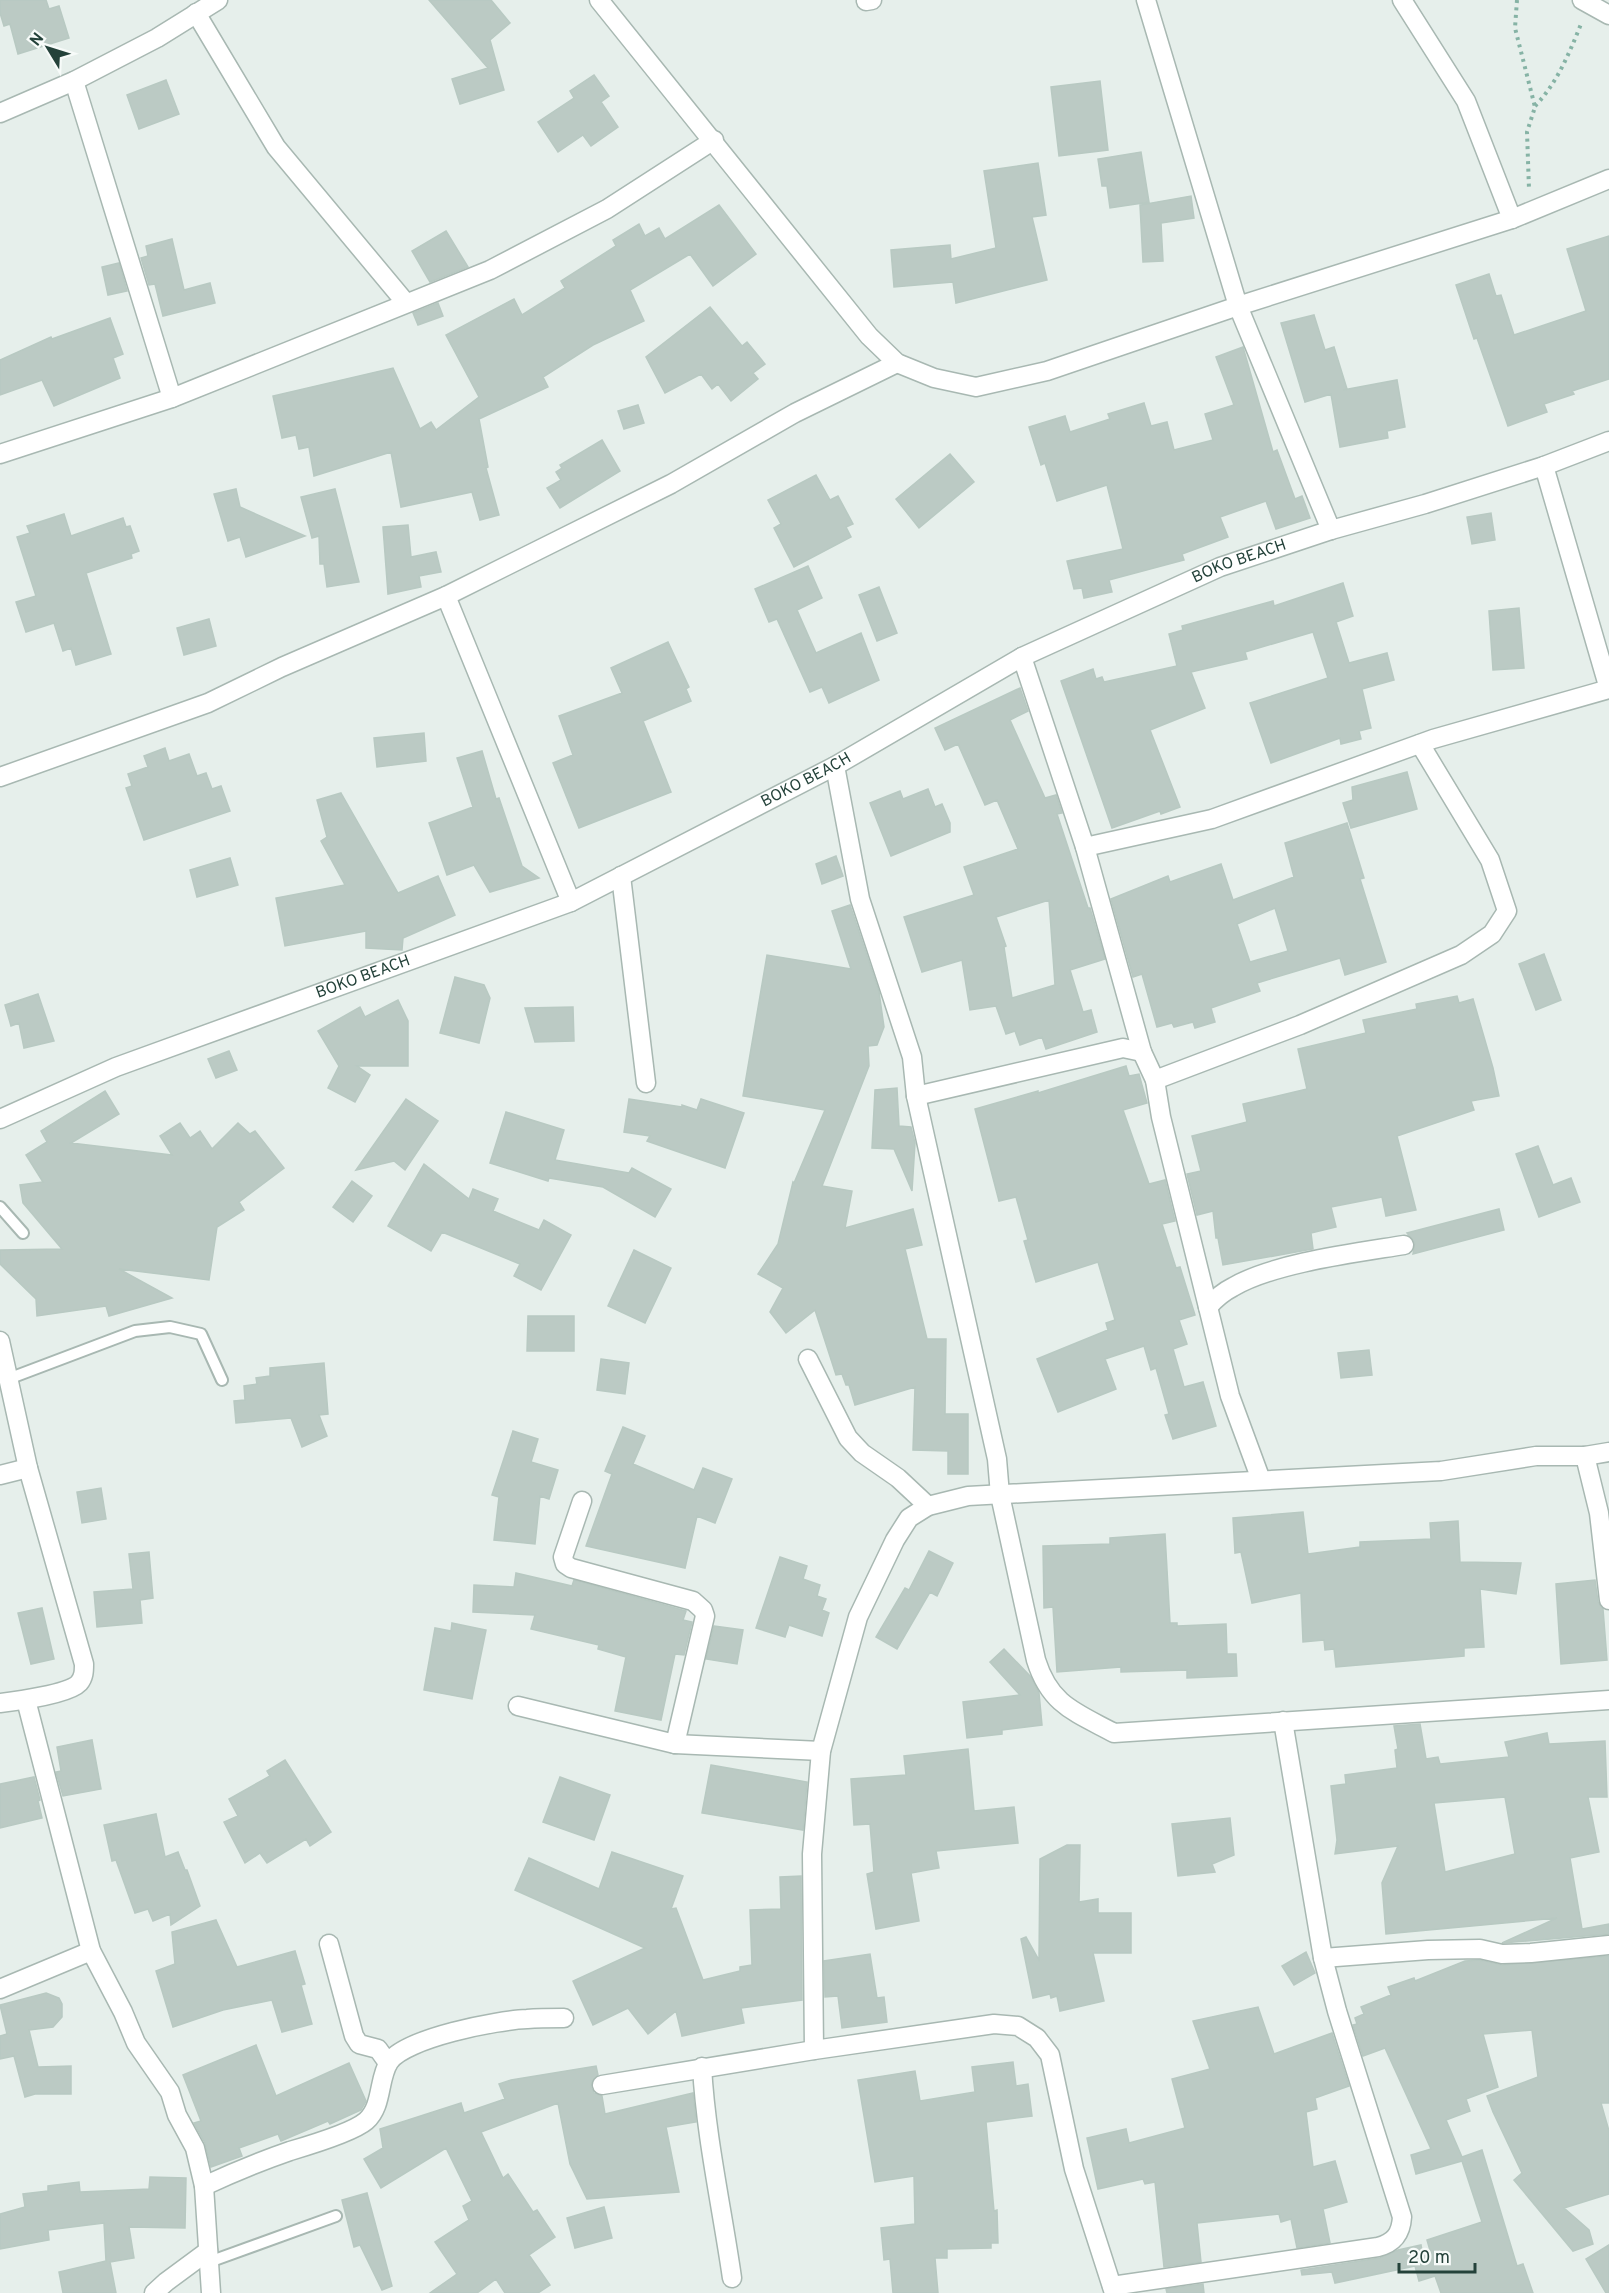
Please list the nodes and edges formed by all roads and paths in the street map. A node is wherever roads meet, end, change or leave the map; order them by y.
1 (218, 0) edge
2 (599, 0) edge
3 (872, 0) edge
4 (1146, 0) edge
5 (1402, 0) edge
6 (1517, 0) edge
7 (866, 1) edge
8 (1586, 2) edge
9 (196, 13) junction
10 (1609, 15) edge
11 (74, 81) junction
12 (1535, 106) junction
13 (0, 113) edge
14 (714, 140) junction
15 (1609, 179) edge
16 (1531, 211) junction
17 (1512, 219) junction
18 (406, 303) junction
19 (1238, 306) junction
20 (897, 363) junction
21 (172, 398) junction
22 (1609, 441) edge
23 (0, 454) edge
24 (1544, 466) junction
25 (1331, 530) junction
26 (446, 596) junction
27 (1022, 657) junction
28 (1609, 689) edge
29 (1420, 744) junction
30 (835, 766) junction
31 (0, 777) edge
32 (1085, 847) junction
33 (621, 876) junction
34 (571, 902) junction
35 (1142, 1052) junction
36 (1155, 1080) junction
37 (646, 1083) dead end
38 (916, 1096) junction
39 (0, 1119) edge
40 (0, 1207) edge
41 (23, 1233) dead end
42 (1404, 1245) dead end
43 (1208, 1307) junction
44 (0, 1341) edge
45 (808, 1359) dead end
46 (8, 1379) junction
47 (222, 1380) dead end
48 (1609, 1452) edge
49 (1585, 1456) junction
50 (28, 1468) junction
51 (0, 1475) edge
52 (1261, 1480) junction
53 (1000, 1494) junction
54 (582, 1501) dead end
55 (928, 1506) junction
56 (1609, 1600) edge
57 (26, 1700) junction
58 (1609, 1700) edge
59 (0, 1703) edge
60 (518, 1706) dead end
61 (1283, 1721) junction
62 (675, 1744) junction
63 (821, 1751) junction
64 (329, 1944) dead end
65 (1609, 1945) edge
66 (91, 1951) junction
67 (1323, 1958) junction
68 (0, 1989) edge
69 (564, 2018) dead end
70 (814, 2050) junction
71 (388, 2063) junction
72 (702, 2067) junction
73 (602, 2085) dead end
74 (204, 2186) junction
75 (336, 2216) dead end
76 (209, 2257) junction
77 (732, 2278) dead end
78 (1113, 2289) edge
79 (154, 2293) edge
80 (211, 2293) edge

1 - 9 street
2 - 14 street
3 - 7 street
4 - 19 street
5 - 17 street
6 - 12 path
8 - 10 street
8 - 12 path
9 - 11 street
9 - 18 street
11 - 13 street
11 - 21 street
12 - 16 path
14 - 18 street
14 - 20 street
15 - 16 street
16 - 17 street
17 - 19 street
18 - 21 street
19 - 20 street
19 - 25 street
20 - 26 street
21 - 23 street
22 - 24 street, BOKO BEACH
24 - 25 street, BOKO BEACH
24 - 28 street
25 - 27 street, BOKO BEACH
26 - 31 street
26 - 34 street
27 - 30 street, BOKO BEACH
27 - 32 street
28 - 29 street
29 - 32 street
29 - 36 street
30 - 33 street, BOKO BEACH
30 - 38 street
32 - 35 street
33 - 34 street, BOKO BEACH
33 - 37 street
34 - 39 street, BOKO BEACH
35 - 36 street
35 - 38 street
36 - 43 street
38 - 53 street
40 - 41 lane
42 - 43 street
43 - 52 street
44 - 46 street
45 - 55 street
46 - 47 lane
46 - 50 street
48 - 49 street
49 - 52 street
49 - 56 street
50 - 51 street
50 - 57 street
52 - 53 street
53 - 55 street
53 - 61 street
54 - 62 street
55 - 63 street
57 - 59 street
57 - 66 street
58 - 61 street
60 - 62 street
61 - 67 street
62 - 63 street
63 - 70 street
64 - 71 street
65 - 67 street
66 - 68 street
66 - 74 street
67 - 78 street
69 - 71 street
70 - 72 street
70 - 78 street
71 - 74 street
72 - 73 street
72 - 77 street
74 - 76 street
75 - 76 lane
76 - 79 street
76 - 80 street

